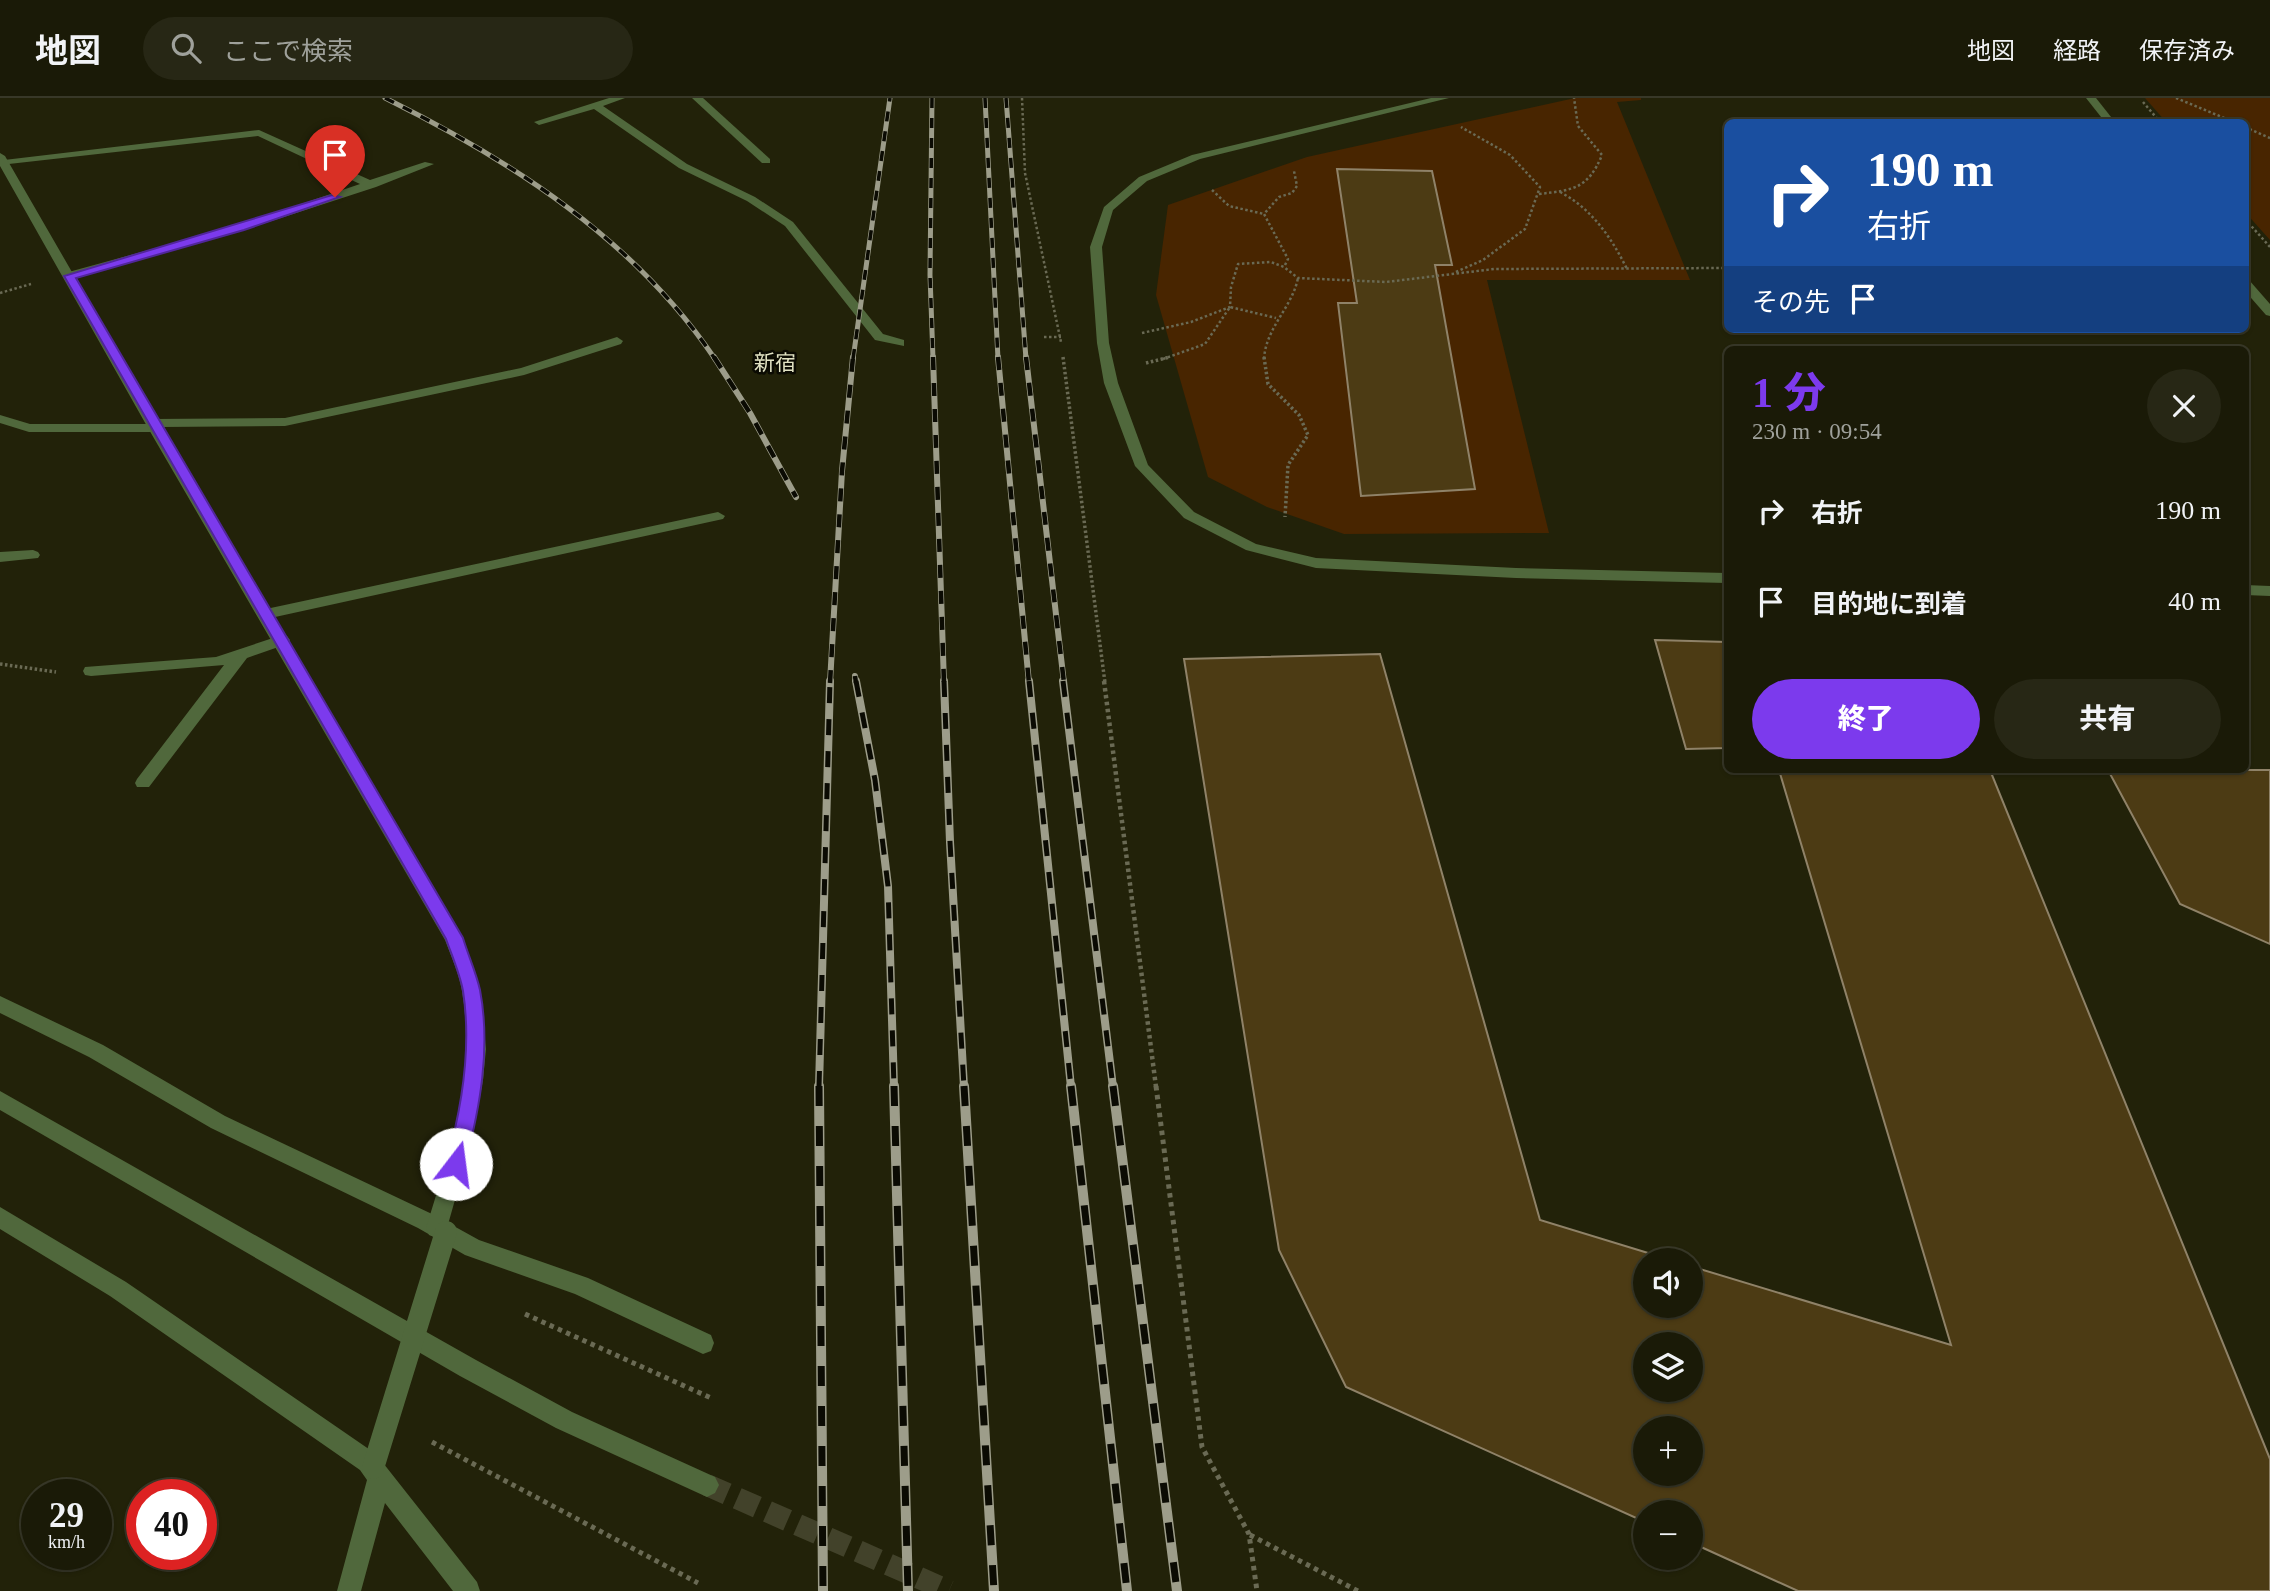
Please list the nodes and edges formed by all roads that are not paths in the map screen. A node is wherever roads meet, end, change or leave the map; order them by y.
1 (620, 98) edge
2 (697, 98) edge
3 (1444, 98) edge
4 (2091, 98) edge
5 (596, 106) junction
6 (2108, 119) edge
7 (539, 122) dead end
8 (2, 160) edge
9 (766, 162) dead end
10 (429, 164) dead end
11 (372, 185) junction
12 (69, 276) junction
13 (2249, 288) edge
14 (2270, 312) edge
15 (617, 341) dead end
16 (900, 343) dead end
17 (0, 419) edge
18 (154, 425) junction
19 (718, 516) dead end
20 (33, 555) dead end
21 (0, 557) edge
22 (1724, 578) edge
23 (2249, 590) edge
24 (2270, 591) edge
25 (266, 614) junction
26 (282, 640) junction
27 (242, 653) junction
28 (91, 671) road end
29 (143, 783) dead end
30 (0, 1004) edge
31 (0, 1100) edge
32 (0, 1217) edge
33 (436, 1227) junction
34 (703, 1343) dead end
35 (373, 1469) junction
36 (707, 1485) tunnel mouth
37 (349, 1591) edge
38 (468, 1591) edge

1 - 5 street
2 - 9 street
3 - 22 street
4 - 6 street
5 - 7 street
5 - 16 street
8 - 11 street
8 - 12 street
10 - 11 street
11 - 12 street
12 - 18 street
13 - 14 street
15 - 18 street
17 - 18 street
18 - 25 street
19 - 25 street
20 - 21 street
23 - 24 street
25 - 26 street
26 - 27 street
26 - 33 street
27 - 28 street
27 - 29 street
30 - 33 street
31 - 36 street
32 - 35 street
33 - 34 street
33 - 35 street, bridge
35 - 37 street
35 - 38 street

